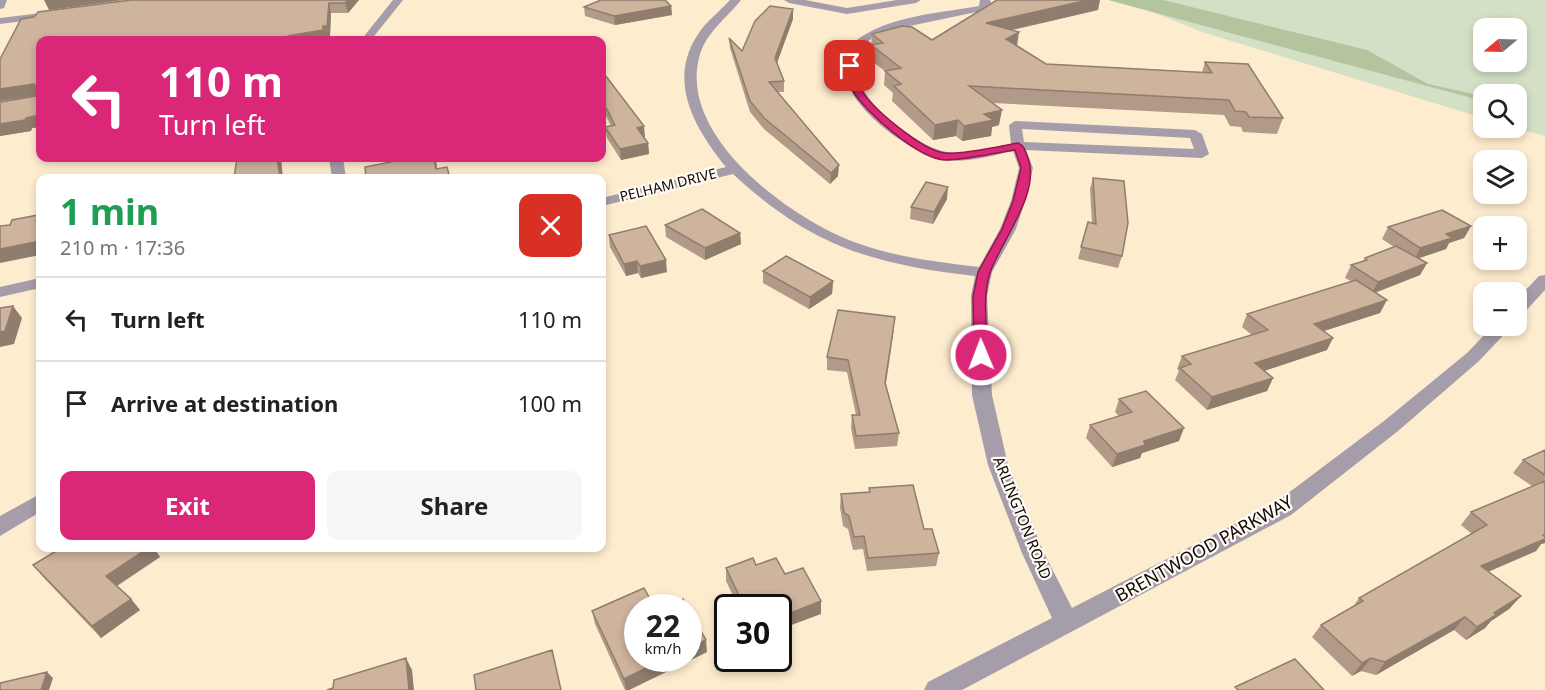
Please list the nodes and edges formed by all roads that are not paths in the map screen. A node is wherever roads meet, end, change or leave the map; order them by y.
1 (2, 0) edge
2 (398, 0) edge
3 (736, 0) edge
4 (789, 0) edge
5 (916, 0) edge
6 (985, 0) edge
7 (823, 2) edge
8 (0, 6) edge
9 (71, 12) edge
10 (0, 21) edge
11 (369, 36) edge
12 (1018, 146) junction
13 (734, 169) junction
14 (606, 201) edge
15 (984, 272) junction
16 (1545, 280) edge
17 (36, 285) edge
18 (0, 292) edge
19 (1527, 299) edge
20 (1493, 336) edge
21 (36, 504) edge
22 (0, 527) edge
23 (1067, 623) junction
24 (936, 690) edge

1 - 8 street
2 - 11 street
3 - 13 street
4 - 7 street
5 - 7 street
6 - 12 street
9 - 10 street
12 - 12 street
12 - 15 street, ARLINGTON ROAD
13 - 14 street, PELHAM DRIVE
13 - 15 street
15 - 23 street, ARLINGTON ROAD
16 - 19 street
17 - 18 street
20 - 23 street, BRENTWOOD PARKWAY
21 - 22 street
23 - 24 street, BRENTWOOD PARKWAY

